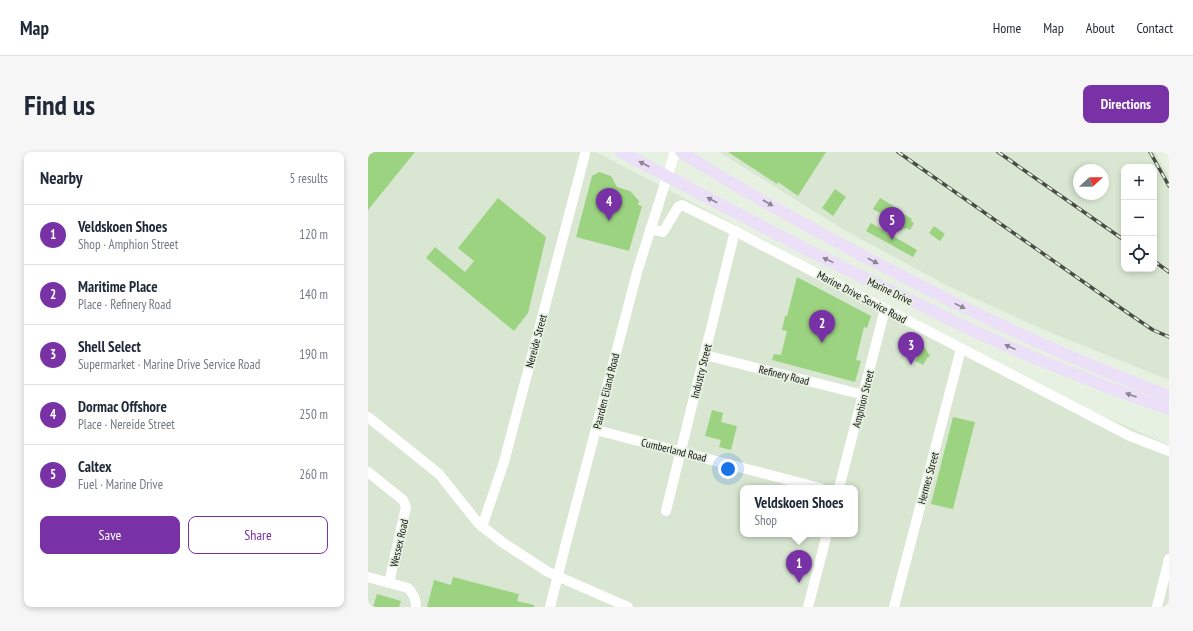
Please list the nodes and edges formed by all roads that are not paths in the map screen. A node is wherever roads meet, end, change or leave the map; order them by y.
1 (621, 152) edge
2 (675, 152) edge
3 (681, 152) edge
4 (586, 154) dead end
5 (666, 176) junction
6 (650, 229) junction
7 (735, 231) junction
8 (885, 309) junction
9 (961, 349) junction
10 (705, 355) junction
11 (864, 395) junction
12 (1169, 396) edge
13 (1169, 409) edge
14 (368, 417) edge
15 (596, 430) junction
16 (1169, 451) edge
17 (681, 452) junction
18 (368, 472) edge
19 (808, 485) edge
20 (840, 485) edge
21 (666, 511) dead end
22 (482, 527) junction
23 (826, 537) edge
24 (1169, 559) edge
25 (368, 577) edge
26 (558, 577) junction
27 (389, 583) junction
28 (416, 607) edge
29 (550, 607) edge
30 (628, 607) edge
31 (808, 607) edge
32 (894, 607) edge
33 (1157, 607) edge

5 -> 1 main road, Marine Drive
2 - 5 street, Paarden Eiland Road
3 -> 12 main road, Marine Drive
4 - 22 street, Nereide Street
5 - 6 street, Paarden Eiland Road
13 -> 5 main road, Marine Drive
6 - 7 street, Marine Drive Service Road
6 - 15 street, Paarden Eiland Road
7 - 8 street, Marine Drive Service Road
7 - 10 street, Industry Street
8 - 9 street, Marine Drive Service Road
8 - 11 street, Amphion Street
9 - 16 street, Marine Drive Service Road
9 - 32 street, Hermes Street
10 - 11 street, Refinery Road
10 - 17 street, Industry Street
11 - 20 street, Amphion Street
14 - 22 street
15 - 17 street, Cumberland Road
15 - 26 street, Paarden Eiland Road
17 - 19 street, Cumberland Road
17 - 21 street, Industry Street
18 - 27 street, Wessex Road
22 - 26 street
23 - 31 street
24 - 33 street
25 - 27 street
26 - 29 street, Paarden Eiland Road
26 - 30 street
27 - 28 street

